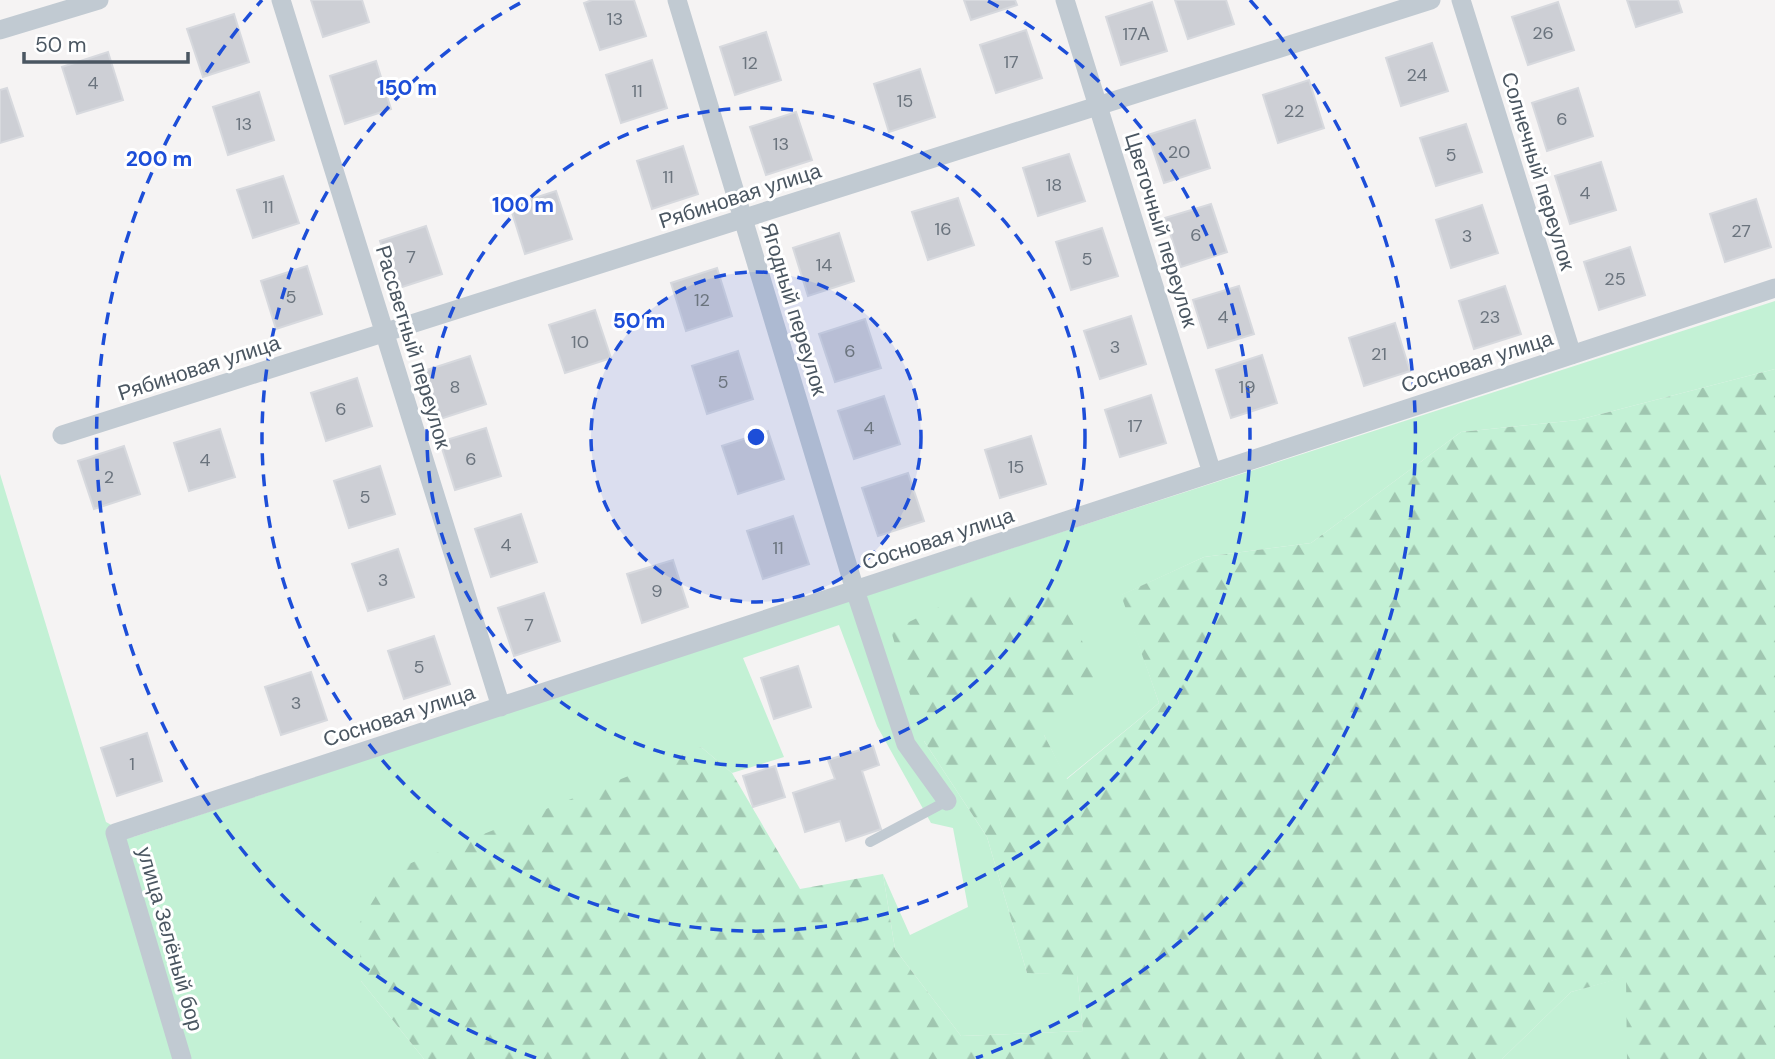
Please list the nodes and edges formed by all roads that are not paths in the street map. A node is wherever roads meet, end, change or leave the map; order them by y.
1 (99, 0) edge
2 (281, 0) edge
3 (677, 0) edge
4 (1065, 0) edge
5 (1431, 0) edge
6 (1461, 0) edge
7 (0, 30) edge
8 (1099, 106) junction
9 (744, 219) junction
10 (1775, 288) edge
11 (385, 332) junction
12 (1572, 355) junction
13 (62, 435) dead end
14 (1212, 473) junction
15 (855, 590) junction
16 (501, 707) junction
17 (947, 800) joint
18 (115, 833) joint
19 (870, 842) dead end
20 (182, 1059) edge

1 - 7 street
2 - 11 street, Рассветный переулок
3 - 9 street, Ягодный переулок
4 - 8 street, Цветочный переулок
5 - 8 street, Рябиновая улица
6 - 12 street, Солнечный переулок
8 - 9 street, Рябиновая улица
8 - 14 street, Цветочный переулок
9 - 11 street, Рябиновая улица
9 - 15 street, Ягодный переулок
10 - 12 street, Сосновая улица
11 - 13 street, Рябиновая улица
11 - 16 street, Рассветный переулок
12 - 14 street, Сосновая улица
14 - 15 street, Сосновая улица
15 - 16 street, Сосновая улица
15 - 17 street, Ягодный переулок
16 - 18 street, Сосновая улица
17 - 19 lane
18 - 20 street, улица Зелёный бор

